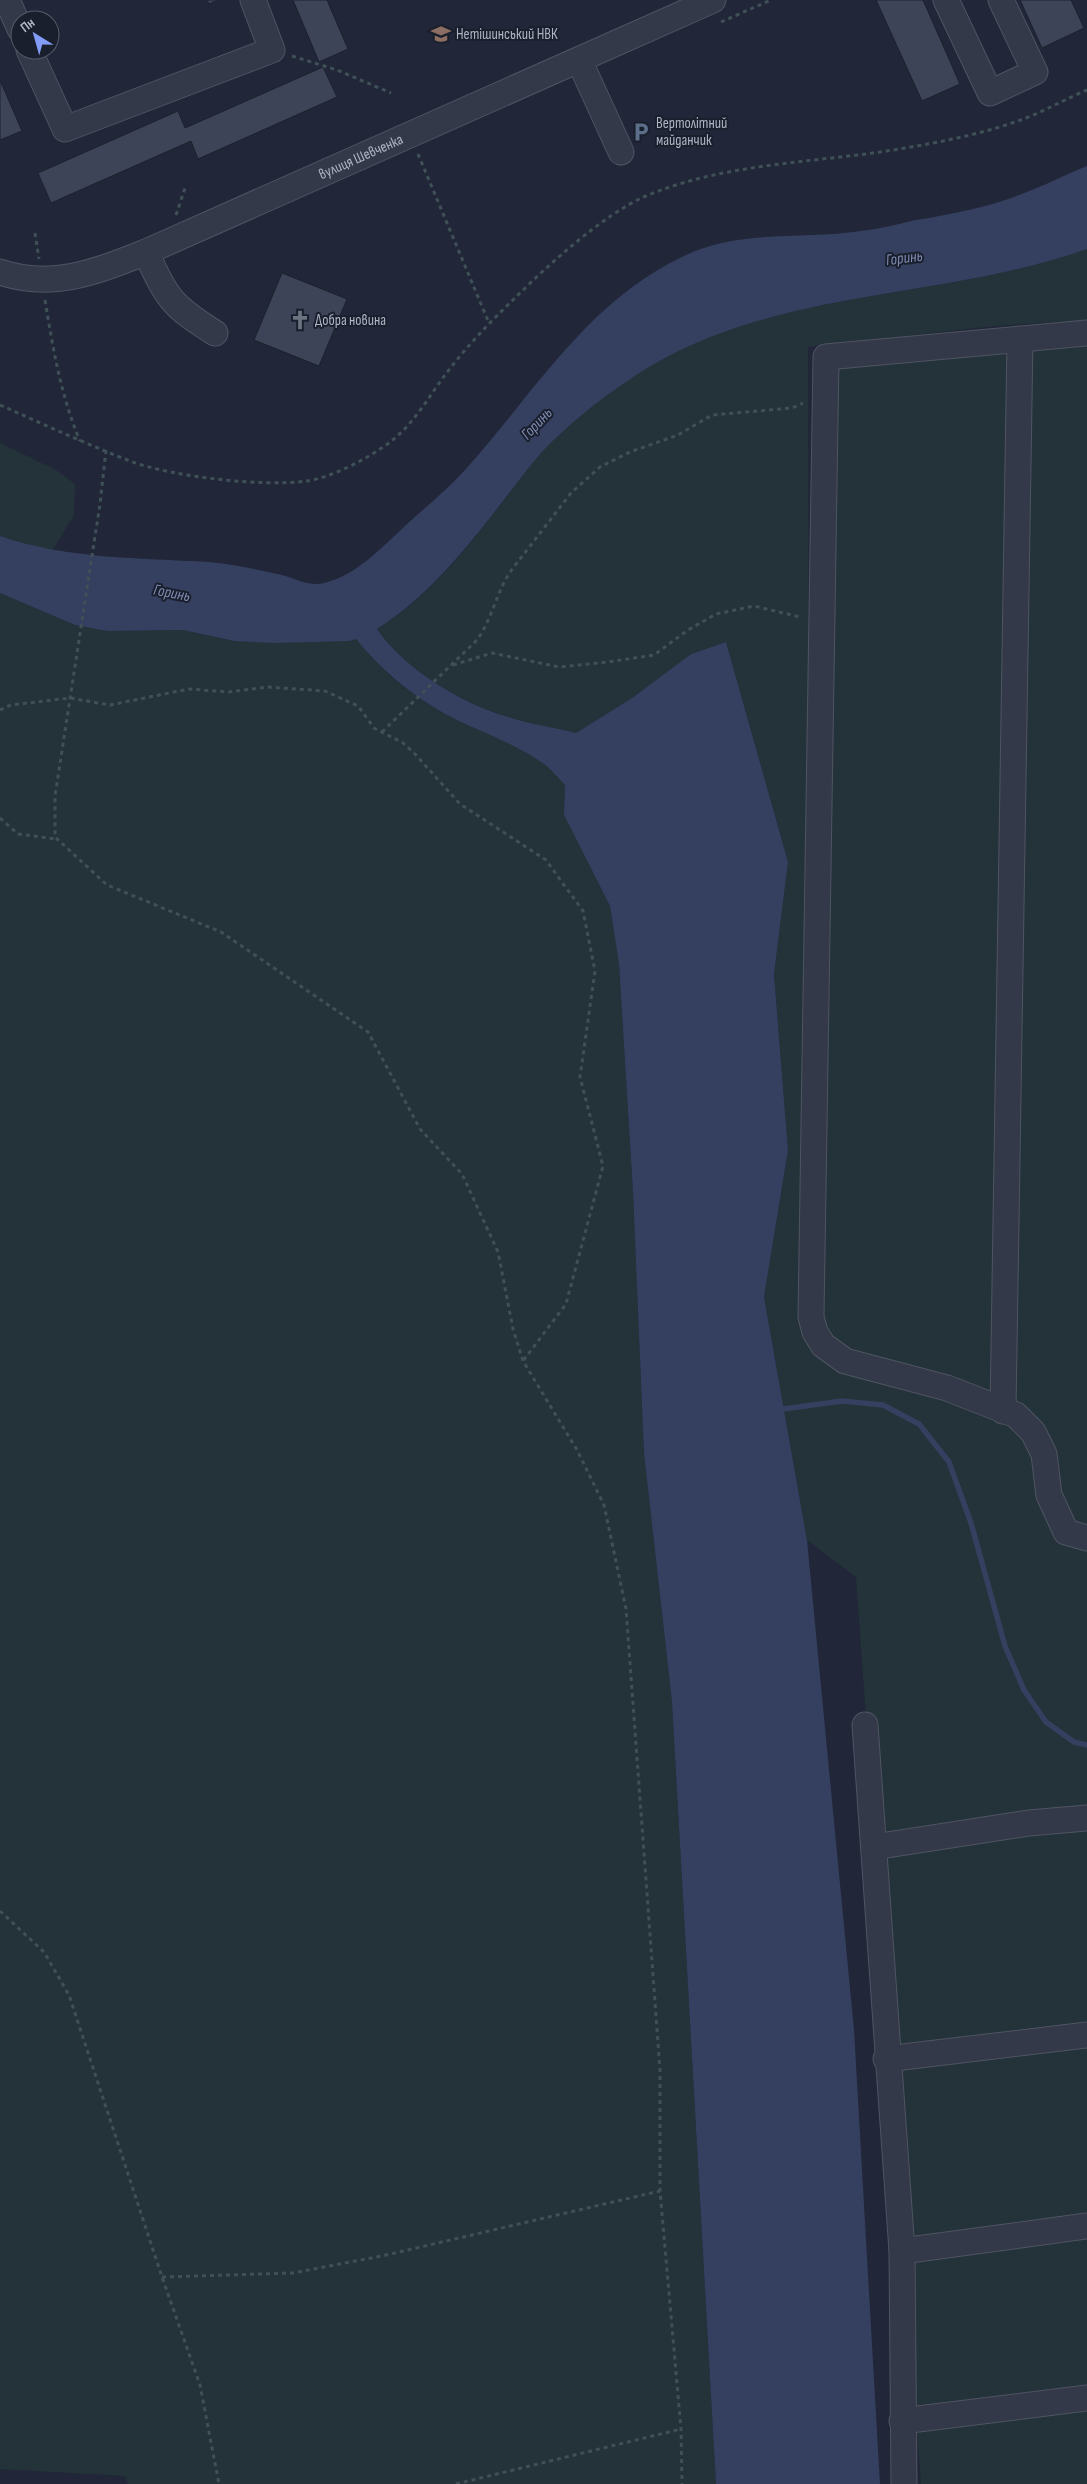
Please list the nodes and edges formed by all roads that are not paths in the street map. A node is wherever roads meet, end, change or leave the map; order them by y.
1 (254, 0) edge
2 (714, 0) edge
3 (946, 0) edge
4 (1001, 0) edge
5 (34, 60) edge
6 (579, 60) junction
7 (621, 152) dead end
8 (146, 252) junction
9 (0, 272) edge
10 (215, 333) dead end
11 (1087, 333) edge
12 (1020, 339) junction
13 (1003, 1412) junction
14 (1087, 1538) edge
15 (865, 1725) dead end
16 (1087, 1818) edge
17 (874, 1846) junction
18 (1087, 2035) edge
19 (886, 2059) junction
20 (1087, 2226) edge
21 (902, 2251) junction
22 (1087, 2398) edge
23 (902, 2421) junction
24 (904, 2484) edge

1 - 5 street
2 - 6 street, вулиця Шевченка
3 - 4 street
6 - 7 street
6 - 8 street, вулиця Шевченка
8 - 9 street, вулиця Шевченка
8 - 10 street
11 - 12 street
12 - 13 street
12 - 13 street
13 - 14 street
15 - 17 street
16 - 17 street
17 - 19 street
18 - 19 street
19 - 21 street
20 - 21 street
21 - 23 street
22 - 23 street
23 - 24 street

